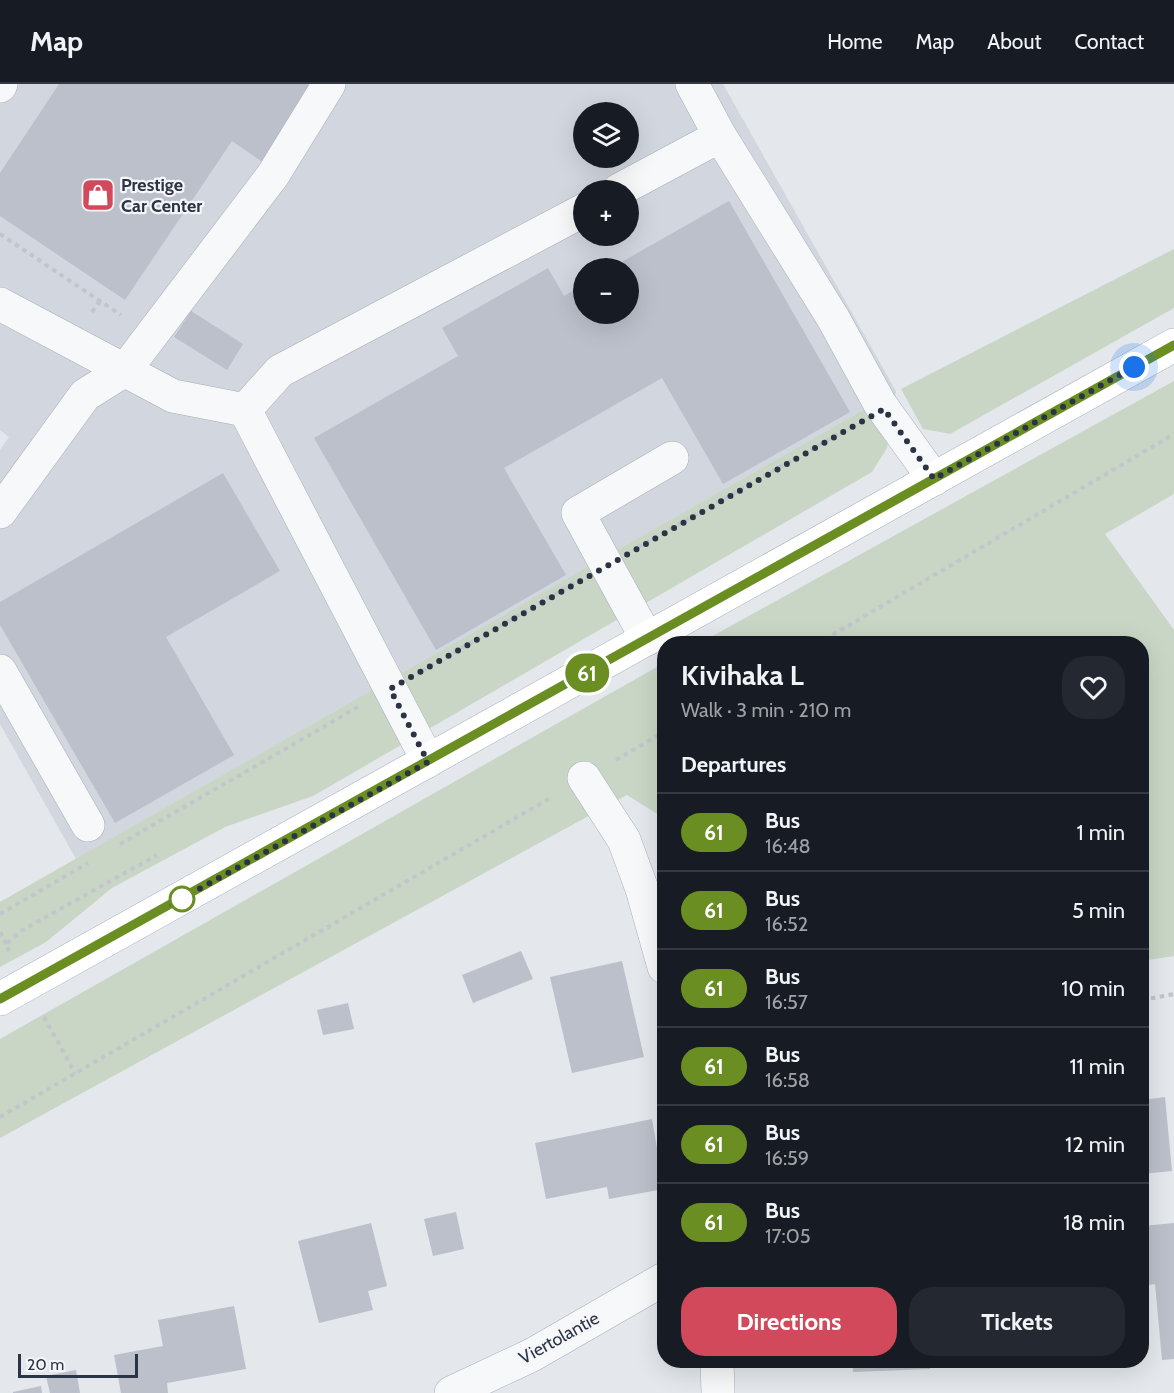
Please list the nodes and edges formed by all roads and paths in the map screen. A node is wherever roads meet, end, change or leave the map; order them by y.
1 (329, 84) edge
2 (692, 84) edge
3 (720, 136) junction
4 (638, 180) edge
5 (573, 216) edge
6 (0, 304) edge
7 (1174, 345) edge
8 (125, 370) junction
9 (884, 409) junction
10 (245, 410) junction
11 (1174, 435) edge
12 (672, 458) dead end
13 (934, 479) junction
14 (0, 512) edge
15 (606, 565) junction
16 (831, 636) edge
17 (647, 639) junction
18 (0, 671) edge
19 (390, 689) junction
20 (657, 736) edge
21 (428, 762) junction
22 (584, 778) junction
23 (88, 825) dead end
24 (113, 849) dead end
25 (92, 860) dead end
26 (0, 914) edge
27 (0, 932) edge
28 (657, 942) edge
29 (6, 944) dead end
30 (1174, 994) edge
31 (0, 999) edge
32 (1149, 999) edge
33 (0, 1117) edge
34 (657, 1284) edge
35 (717, 1368) edge
36 (451, 1393) edge
37 (718, 1393) edge

1 - 8 street
2 - 3 street
3 - 4 street
3 - 9 street
5 - 10 street
6 - 8 street
7 - 13 main road
8 - 10 street
8 - 14 street
9 - 13 street
9 - 15 path
10 - 19 street
11 - 16 path
12 - 15 street
13 - 17 main road
15 - 17 street
15 - 19 path
17 - 21 main road
18 - 23 street
19 - 21 street
19 - 24 path
20 - 22 path
21 - 31 main road
22 - 28 street
22 - 33 path
25 - 26 path
27 - 29 path
30 - 32 path
34 - 36 street, Viertolantie
35 - 37 street

